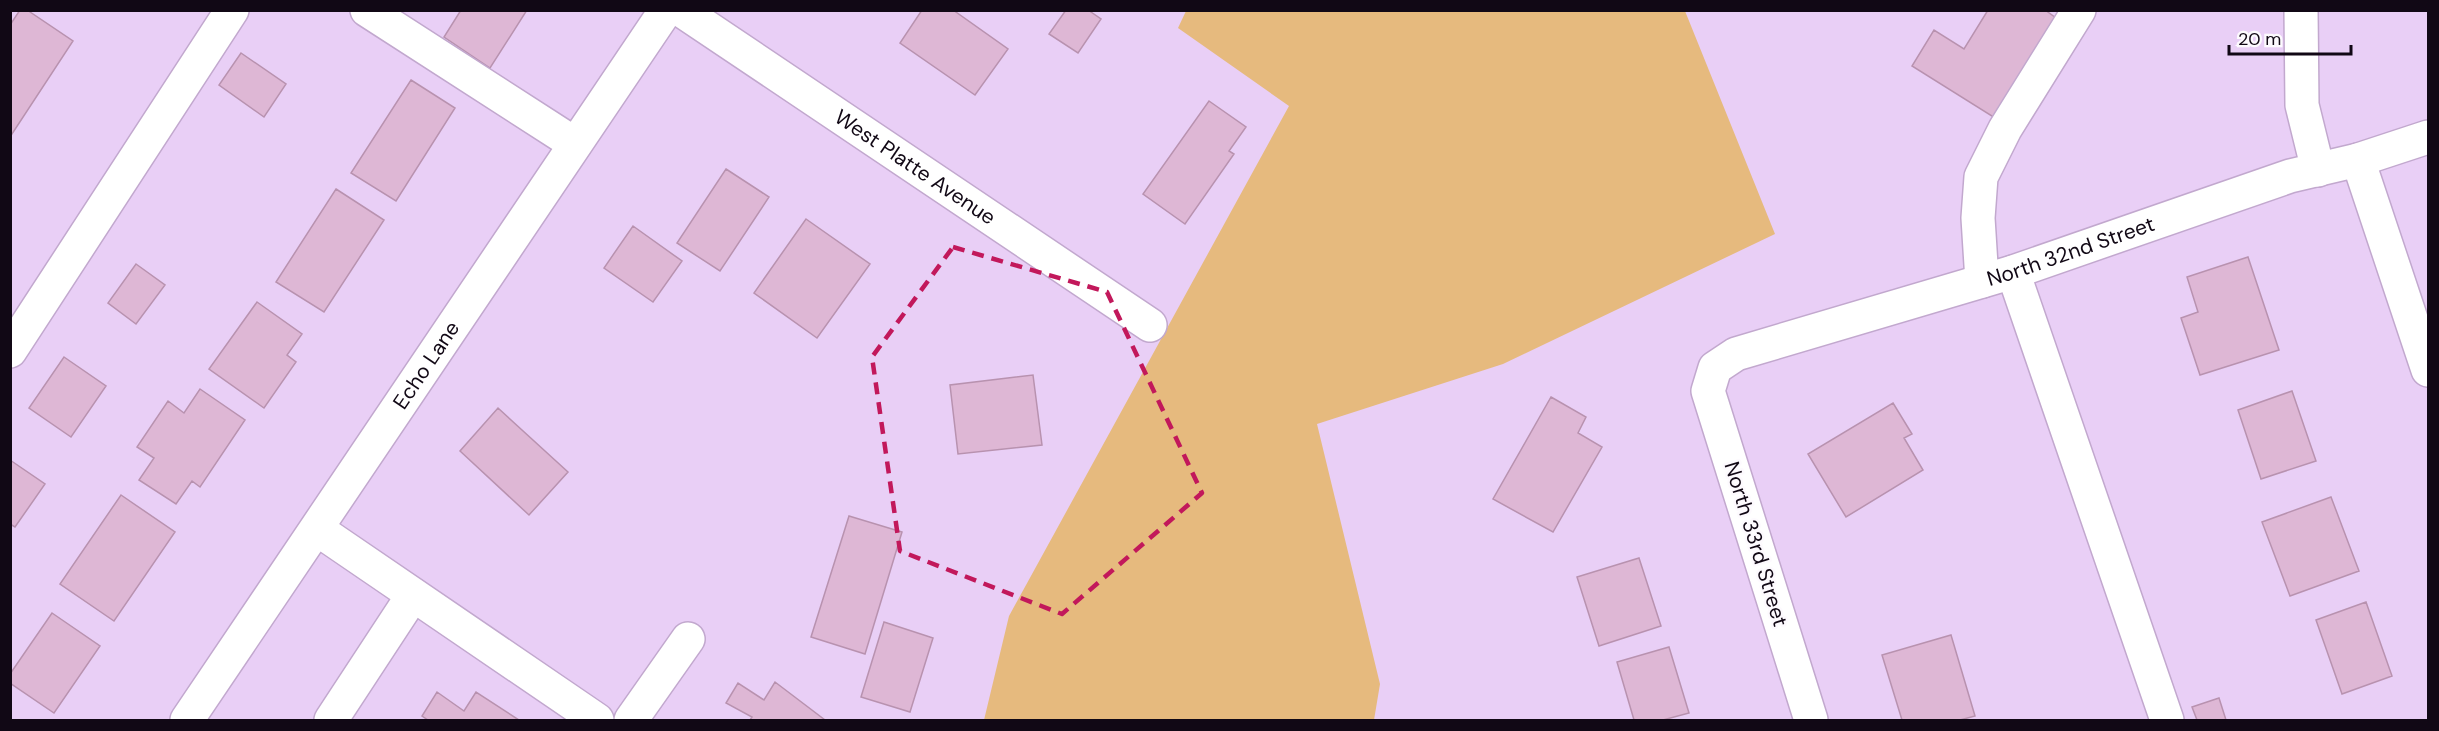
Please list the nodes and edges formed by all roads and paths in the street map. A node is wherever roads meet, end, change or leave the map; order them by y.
1 (232, 10) edge
2 (367, 10) edge
3 (666, 10) edge
4 (681, 10) edge
5 (2079, 10) edge
6 (2301, 10) edge
7 (2428, 137) edge
8 (575, 144) junction
9 (2358, 160) junction
10 (2318, 170) junction
11 (2013, 272) junction
12 (1982, 281) junction
13 (1150, 325) dead end
14 (10, 351) edge
15 (1715, 368) joint
16 (2428, 370) edge
17 (317, 529) junction
18 (413, 595) junction
19 (688, 639) dead end
20 (187, 720) edge
21 (331, 720) edge
22 (597, 720) edge
23 (631, 720) edge
24 (1810, 720) edge
25 (2167, 720) edge

1 - 14 street
2 - 8 street
3 - 8 street, Echo Lane
4 - 13 street, West Platte Avenue
5 - 12 street
6 - 10 street
7 - 9 street, North 32nd Street
8 - 17 street, Echo Lane
9 - 10 street, North 32nd Street
9 - 16 street
10 - 11 street, North 32nd Street
11 - 12 street, North 32nd Street
11 - 25 street
12 - 15 street, North 32nd Street
15 - 24 street, North 33rd Street
17 - 18 street
17 - 20 street, Echo Lane
18 - 21 street
18 - 22 street
19 - 23 street

